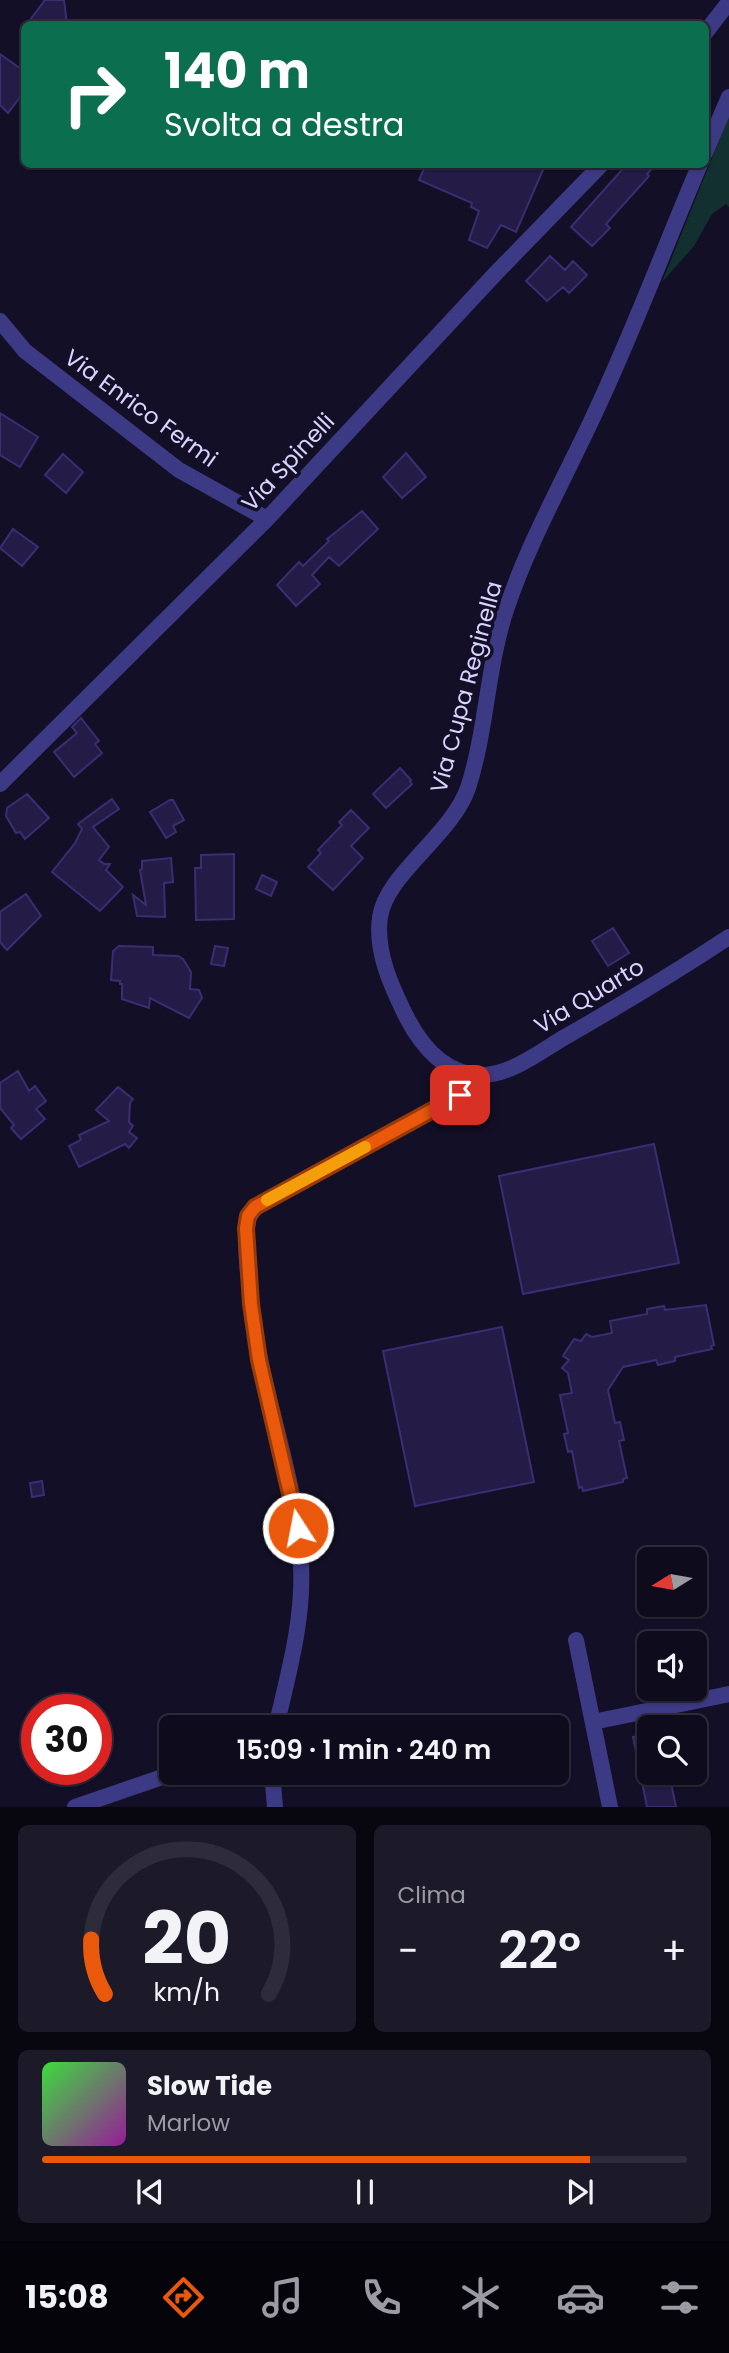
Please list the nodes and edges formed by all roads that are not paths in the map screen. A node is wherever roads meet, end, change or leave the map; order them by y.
1 (729, 2) edge
2 (709, 28) edge
3 (729, 97) edge
4 (709, 144) edge
5 (598, 168) edge
6 (698, 168) edge
7 (0, 321) edge
8 (267, 519) junction
9 (0, 784) edge
10 (725, 942) edge
11 (466, 1074) junction
12 (576, 1640) dead end
13 (729, 1694) edge
14 (278, 1715) edge
15 (593, 1722) junction
16 (159, 1778) edge
17 (273, 1785) edge
18 (75, 1807) edge
19 (275, 1807) edge
20 (610, 1807) edge

1 - 2 street
3 - 4 street
5 - 8 street, Via Spinelli
6 - 11 street, Via Cupa Reginella
7 - 8 street, Via Enrico Fermi
8 - 9 street, Via Spinelli
10 - 11 street, Via Quarto
11 - 14 street
12 - 15 street
13 - 15 street
15 - 20 street
16 - 18 street
17 - 19 street

